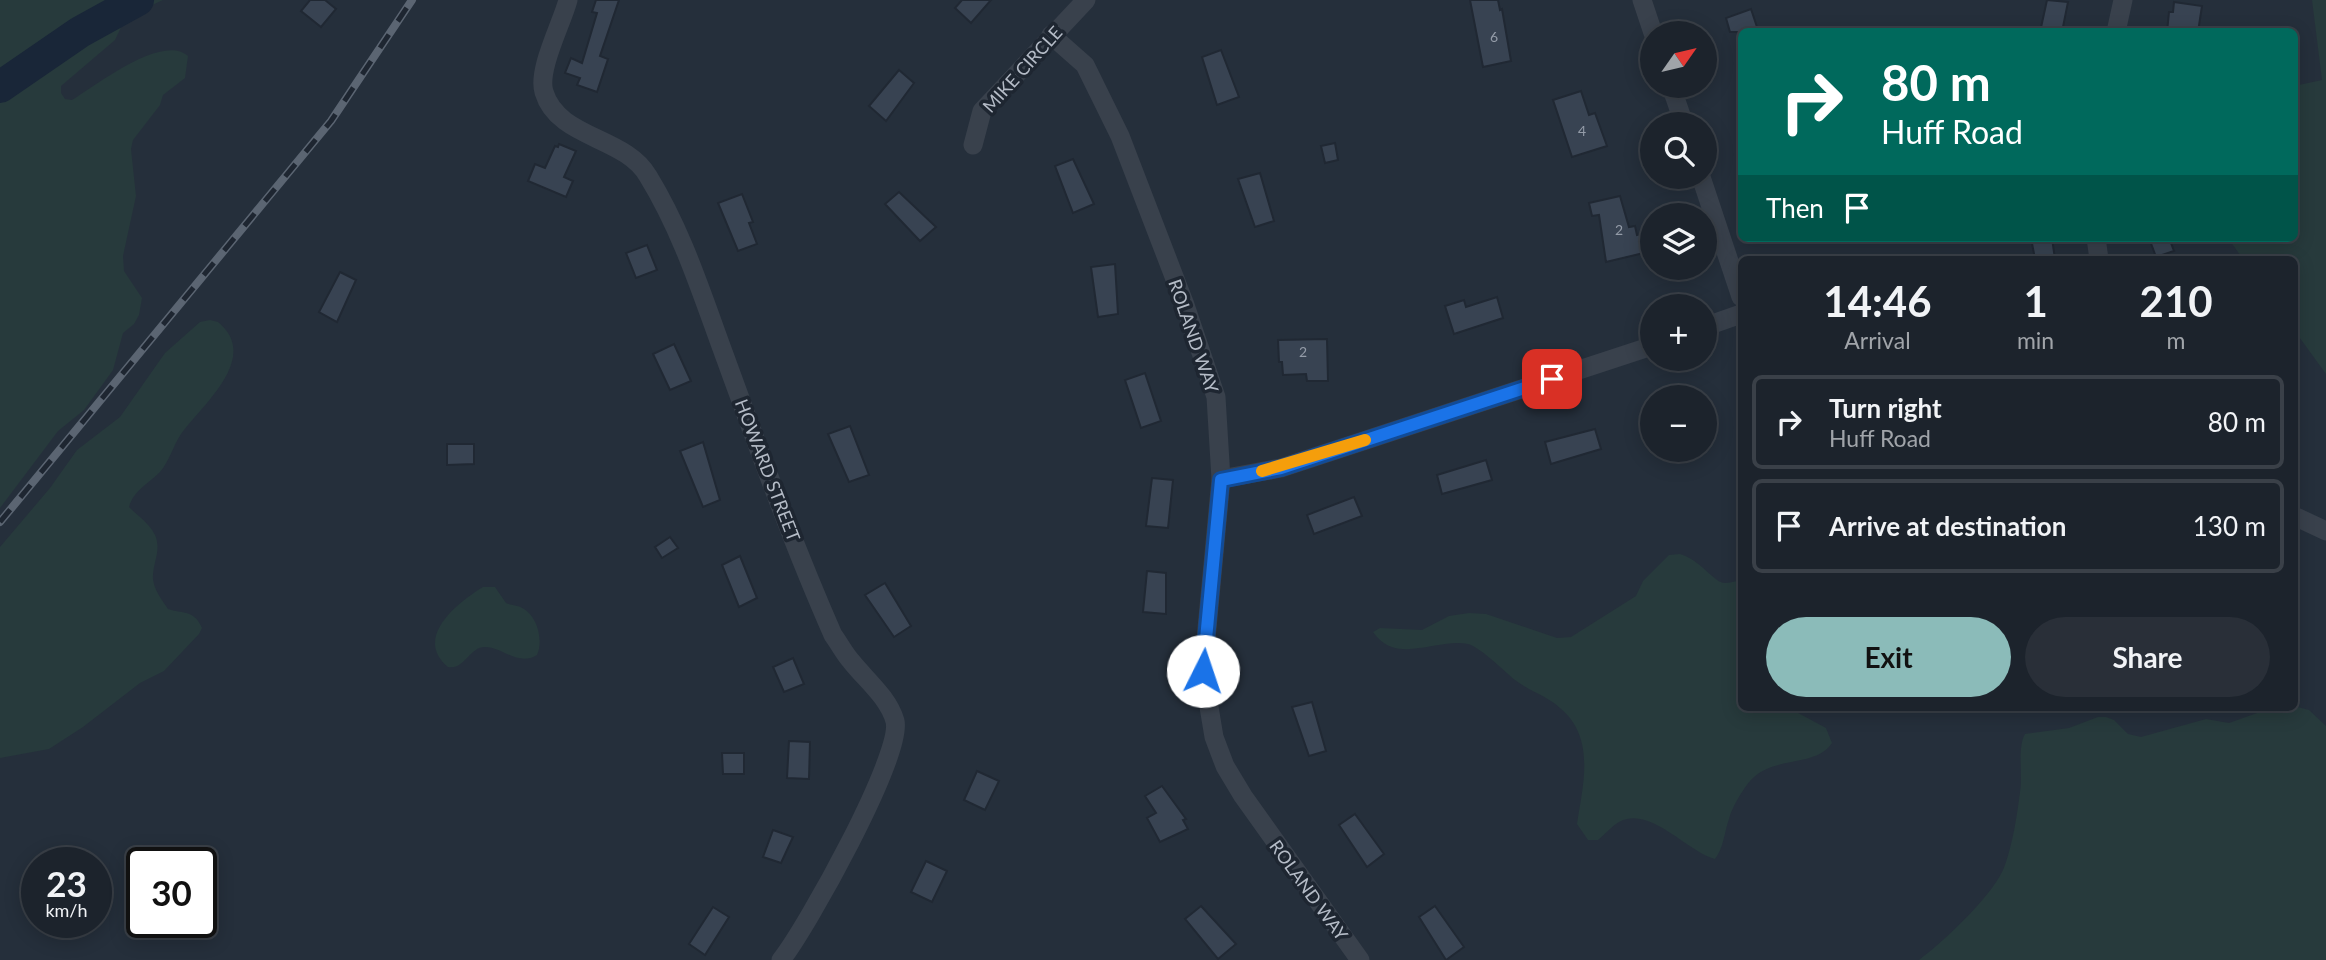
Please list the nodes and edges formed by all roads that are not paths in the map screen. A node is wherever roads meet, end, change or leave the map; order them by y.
1 (568, 0) edge
2 (1086, 0) edge
3 (1642, 0) edge
4 (2123, 0) edge
5 (1649, 21) edge
6 (2117, 28) edge
7 (1051, 35) junction
8 (973, 145) dead end
9 (1705, 189) edge
10 (1738, 288) edge
11 (1738, 315) edge
12 (1717, 322) edge
13 (1640, 350) edge
14 (1221, 480) junction
15 (2298, 518) edge
16 (2326, 531) edge
17 (780, 960) edge
18 (1360, 960) edge

1 - 17 street, HOWARD STREET
2 - 7 street, MIKE CIRCLE
3 - 5 street
4 - 6 street
7 - 8 street, MIKE CIRCLE
7 - 14 street, ROLAND WAY
9 - 10 street
11 - 12 street
13 - 14 street
14 - 18 street, ROLAND WAY
15 - 16 street

